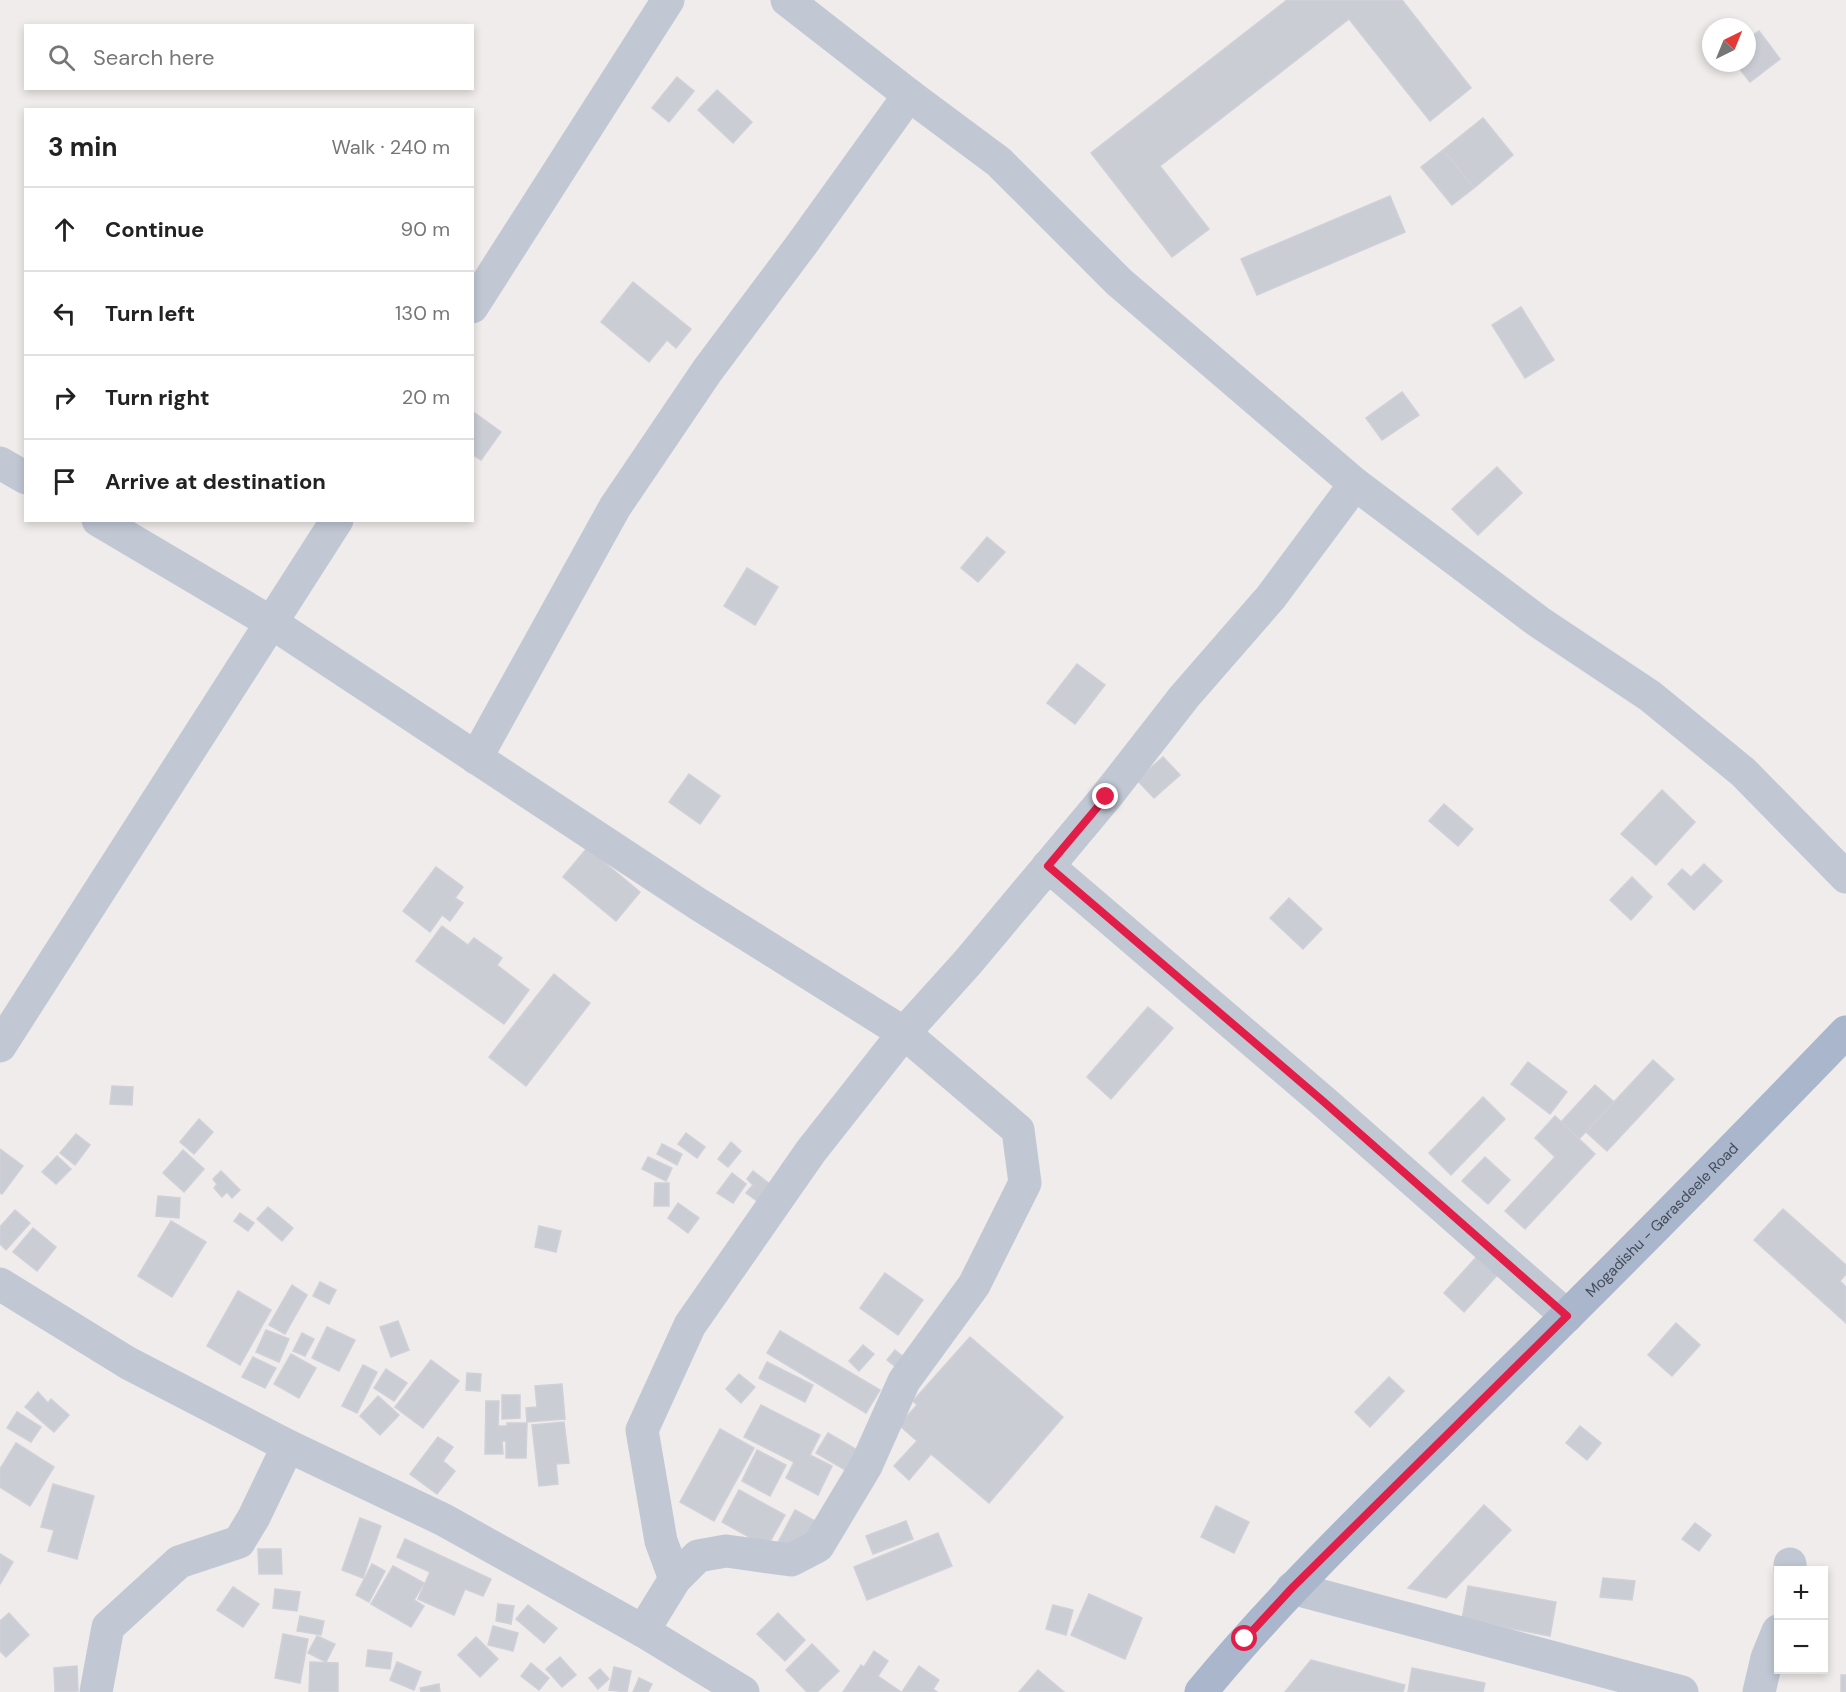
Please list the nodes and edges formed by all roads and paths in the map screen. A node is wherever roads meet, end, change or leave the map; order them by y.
1 (668, 0) edge
2 (787, 0) edge
3 (909, 95) junction
4 (474, 305) edge
5 (0, 463) edge
6 (24, 477) edge
7 (1355, 484) junction
8 (101, 522) edge
9 (336, 522) edge
10 (272, 622) junction
11 (476, 758) junction
12 (1048, 866) junction
13 (1846, 877) edge
14 (904, 1033) junction
15 (1843, 1039) edge
16 (0, 1046) edge
17 (0, 1284) edge
18 (1567, 1316) junction
19 (288, 1446) junction
20 (675, 1579) junction
21 (1292, 1588) junction
22 (643, 1631) junction
23 (1774, 1642) edge
24 (96, 1692) edge
25 (743, 1692) edge
26 (1201, 1692) edge
27 (1682, 1692) edge
28 (1759, 1692) edge

1 - 4 street
2 - 3 street
3 - 7 street
3 - 11 street
5 - 6 street
7 - 12 street
7 - 13 street
8 - 10 street
9 - 10 street
10 - 11 street
10 - 16 street
11 - 14 street
12 - 14 street
12 - 18 street
14 - 20 street
14 - 20 street
15 - 18 main road, Mogadishu - Garasdeele Road
17 - 19 street
18 - 21 main road, Mogadishu - Garasdeele Road
19 - 22 street
19 - 24 street
20 - 22 street
21 - 26 main road, Mogadishu - Garasdeele Road
21 - 27 street
22 - 25 street
23 - 28 street

